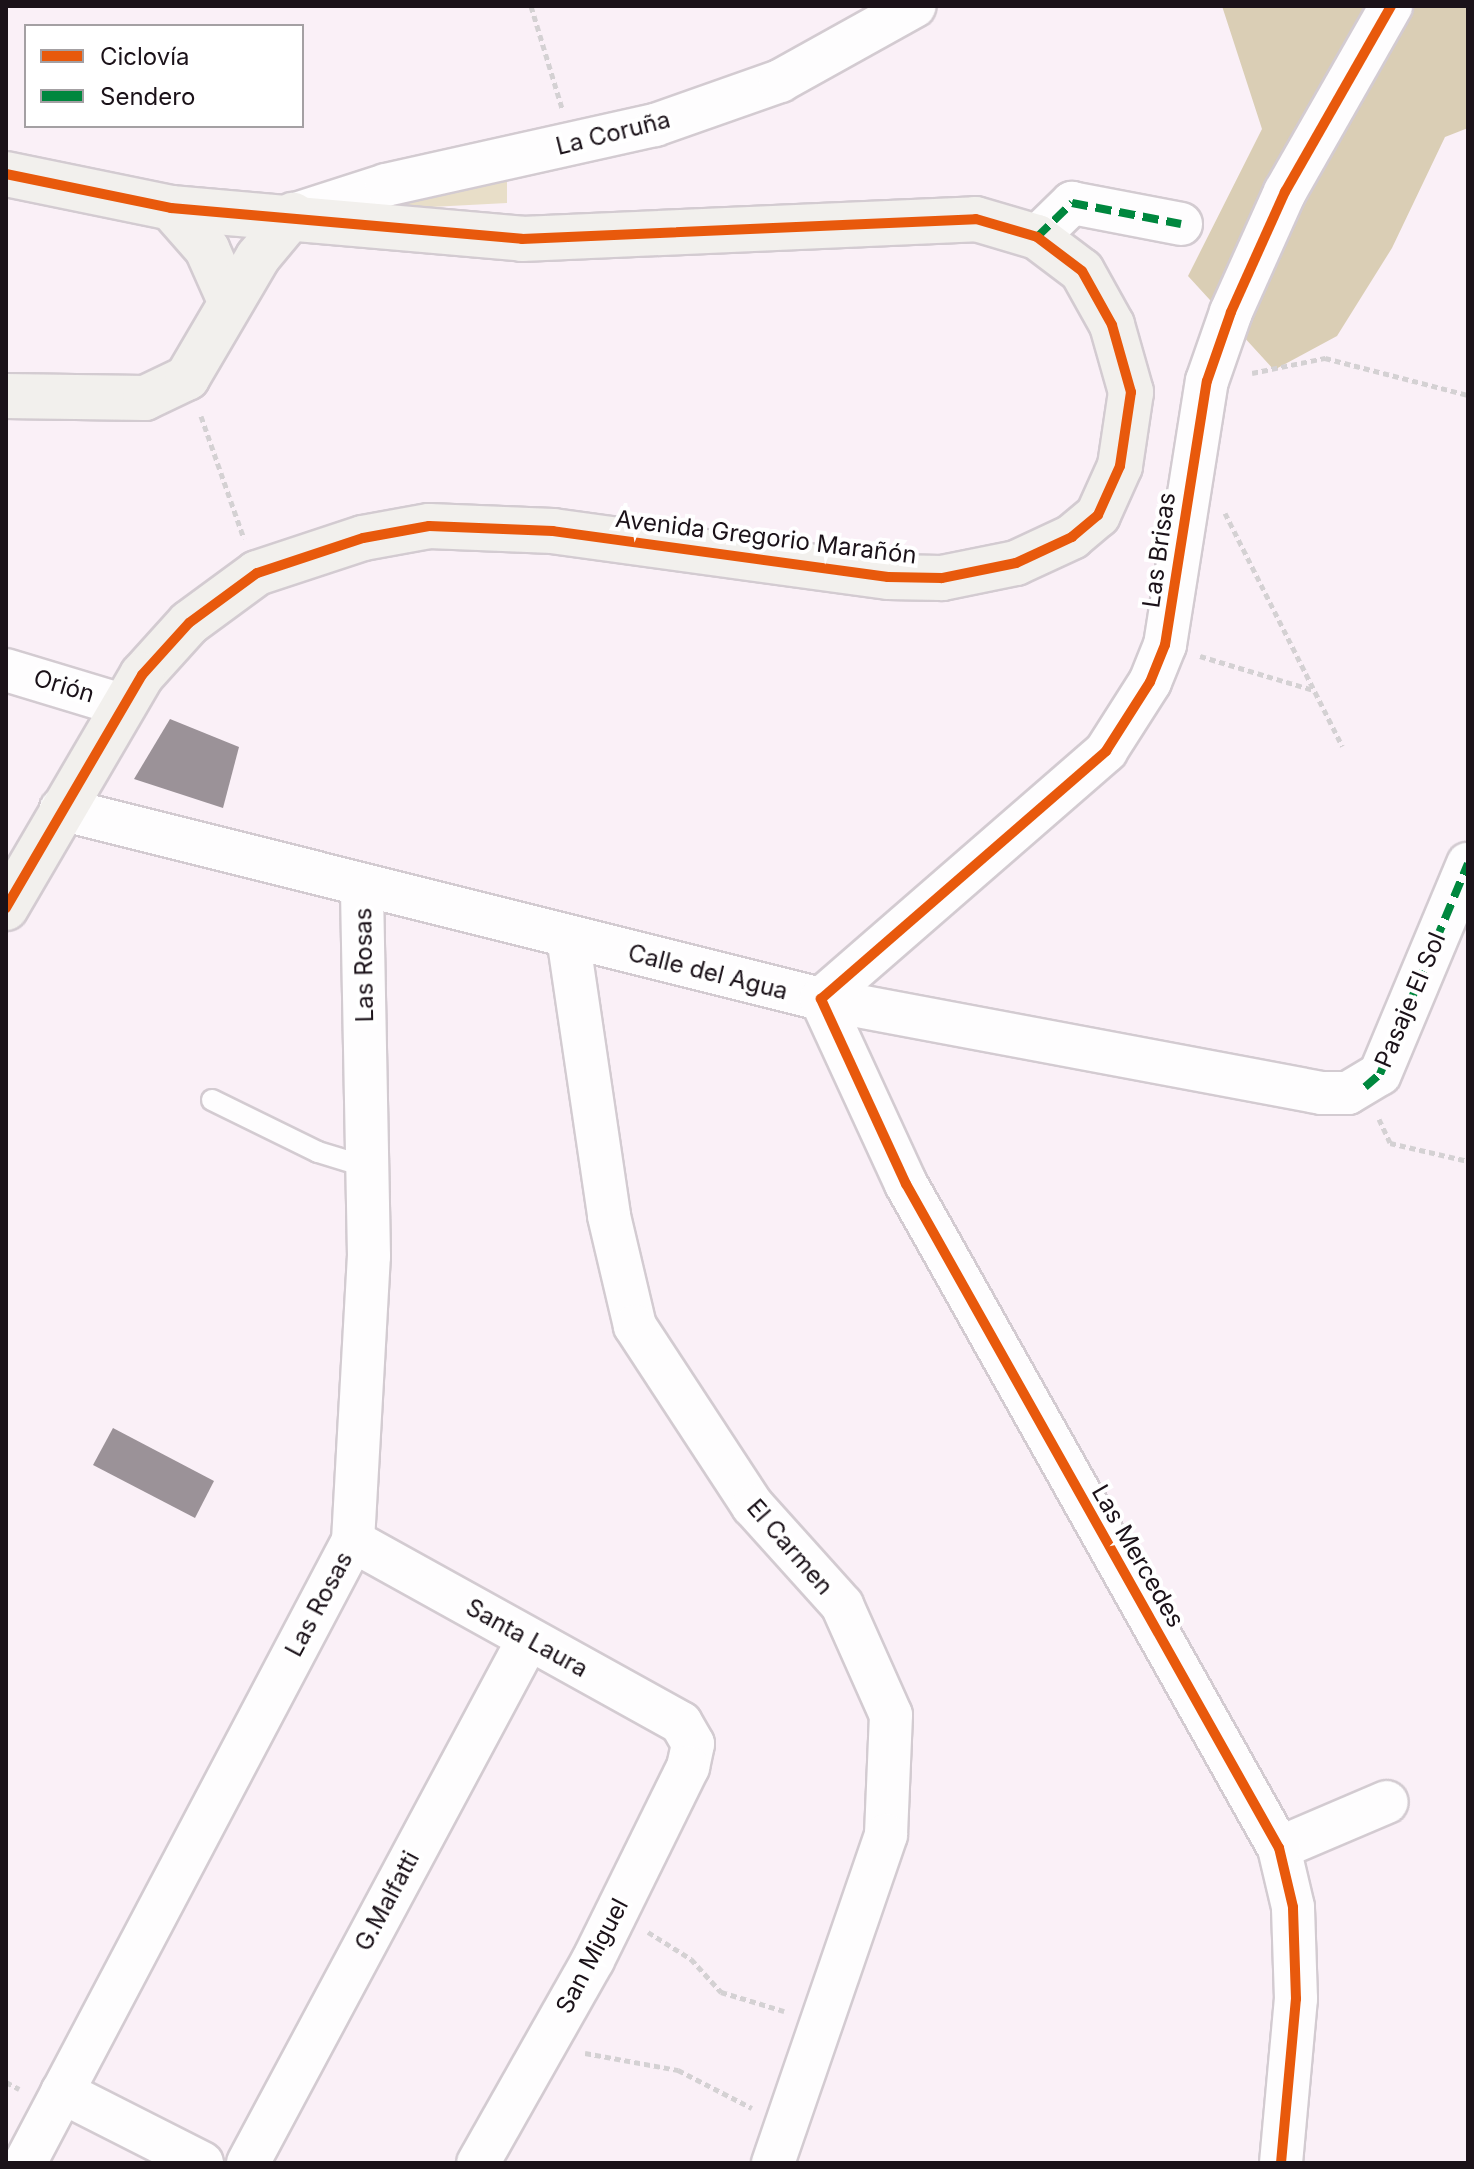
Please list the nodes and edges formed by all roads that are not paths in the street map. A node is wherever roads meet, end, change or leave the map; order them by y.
1 (915, 6) edge
2 (1391, 6) edge
3 (6, 174) edge
4 (171, 208) junction
5 (293, 215) junction
6 (1181, 224) dead end
7 (1037, 237) junction
8 (230, 301) junction
9 (6, 396) edge
10 (6, 670) edge
11 (122, 705) junction
12 (61, 809) junction
13 (1468, 864) edge
14 (362, 886) junction
15 (6, 908) edge
16 (568, 937) junction
17 (821, 999) junction
18 (1365, 1087) joint
19 (212, 1100) dead end
20 (367, 1167) junction
21 (353, 1541) junction
22 (528, 1640) junction
23 (693, 1744) joint
24 (1387, 1802) dead end
25 (1279, 1848) junction
26 (62, 2092) junction
27 (780, 2145) edge
28 (25, 2163) edge
29 (202, 2163) edge
30 (248, 2163) edge
31 (478, 2163) edge
32 (1281, 2163) edge

1 - 5 street, La Coruña
2 - 17 street, Las Brisas
3 - 4 street, Avenida Gregorio Marañón
4 - 5 street, Avenida Gregorio Marañón
4 - 8 street
5 - 7 street, Avenida Gregorio Marañón
5 - 8 street
6 - 7 street
7 - 11 street, Avenida Gregorio Marañón
8 - 9 street
10 - 11 street, Orión
11 - 12 street, Avenida Gregorio Marañón
12 - 14 street, Calle del Agua
12 - 15 street, Avenida Gregorio Marañón
13 - 18 street, Pasaje El Sol
14 - 16 street, Calle del Agua
14 - 20 street, Las Rosas
16 - 17 street, Calle del Agua
16 - 27 street, El Carmen
17 - 18 street, Calle del Agua
17 - 25 street, Las Mercedes
19 - 20 lane
20 - 21 street, Las Rosas
21 - 22 street, Santa Laura
21 - 26 street, Las Rosas
22 - 23 street, Santa Laura
22 - 30 street, G.Malfatti
23 - 31 street, San Miguel
24 - 25 street
25 - 32 street, Las Mercedes
26 - 28 street, Las Rosas
26 - 29 street

